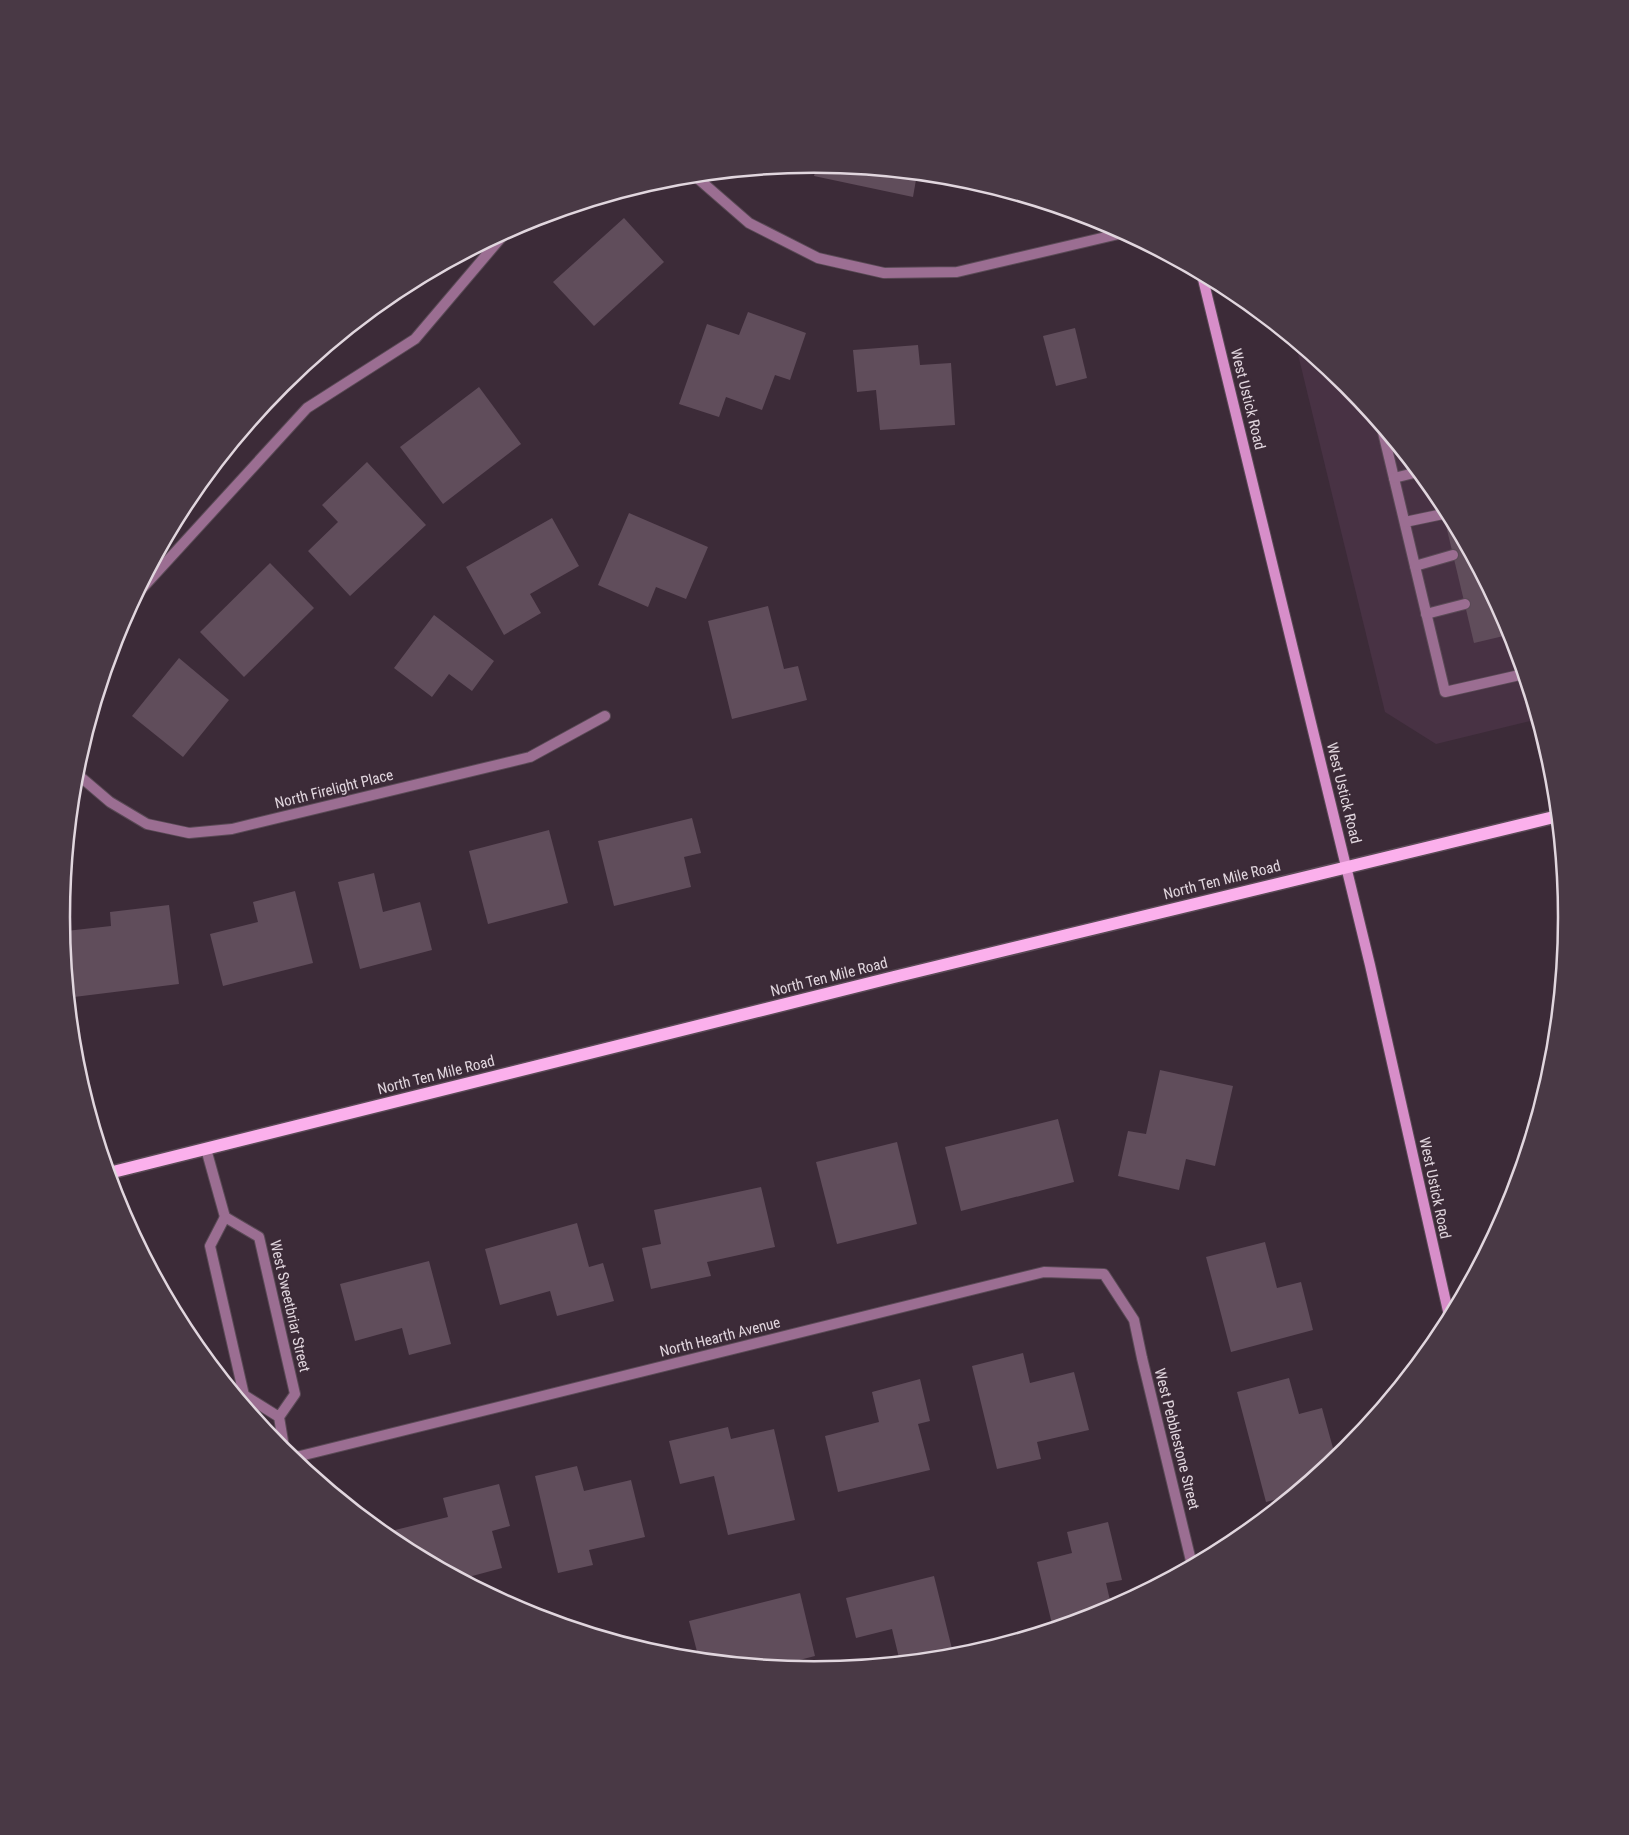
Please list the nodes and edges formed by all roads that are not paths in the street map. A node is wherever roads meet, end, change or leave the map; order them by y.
1 (701, 182) edge
2 (1112, 236) edge
3 (494, 246) edge
4 (1204, 283) edge
5 (1385, 440) edge
6 (1412, 474) edge
7 (1394, 478) junction
8 (1440, 515) edge
9 (1405, 522) junction
10 (1453, 555) dead end
11 (1415, 566) junction
12 (153, 576) edge
13 (1465, 604) dead end
14 (1426, 614) junction
15 (1518, 675) edge
16 (604, 716) dead end
17 (83, 779) edge
18 (1553, 817) edge
19 (1347, 866) junction
20 (206, 1149) junction
21 (115, 1171) edge
22 (225, 1217) junction
23 (1447, 1309) edge
24 (1134, 1320) joint
25 (244, 1395) edge
26 (244, 1395) edge
27 (280, 1417) junction
28 (283, 1439) edge
29 (301, 1456) edge
30 (1191, 1560) edge

1 - 2 street
3 - 12 street
4 - 19 main road, West Ustick Road
5 - 7 street
6 - 7 street
7 - 9 street
8 - 9 street
9 - 11 street
10 - 11 street
11 - 14 street
13 - 14 street
14 - 15 street
16 - 17 street, North Firelight Place
18 - 19 main road, North Ten Mile Road
19 - 20 main road, North Ten Mile Road
19 - 23 main road, West Ustick Road
20 - 21 main road, North Ten Mile Road
20 - 22 street
22 - 26 street
22 - 27 street, West Sweetbriar Street
24 - 29 street, North Hearth Avenue
24 - 30 street, West Pebblestone Street
25 - 27 street
27 - 28 street

